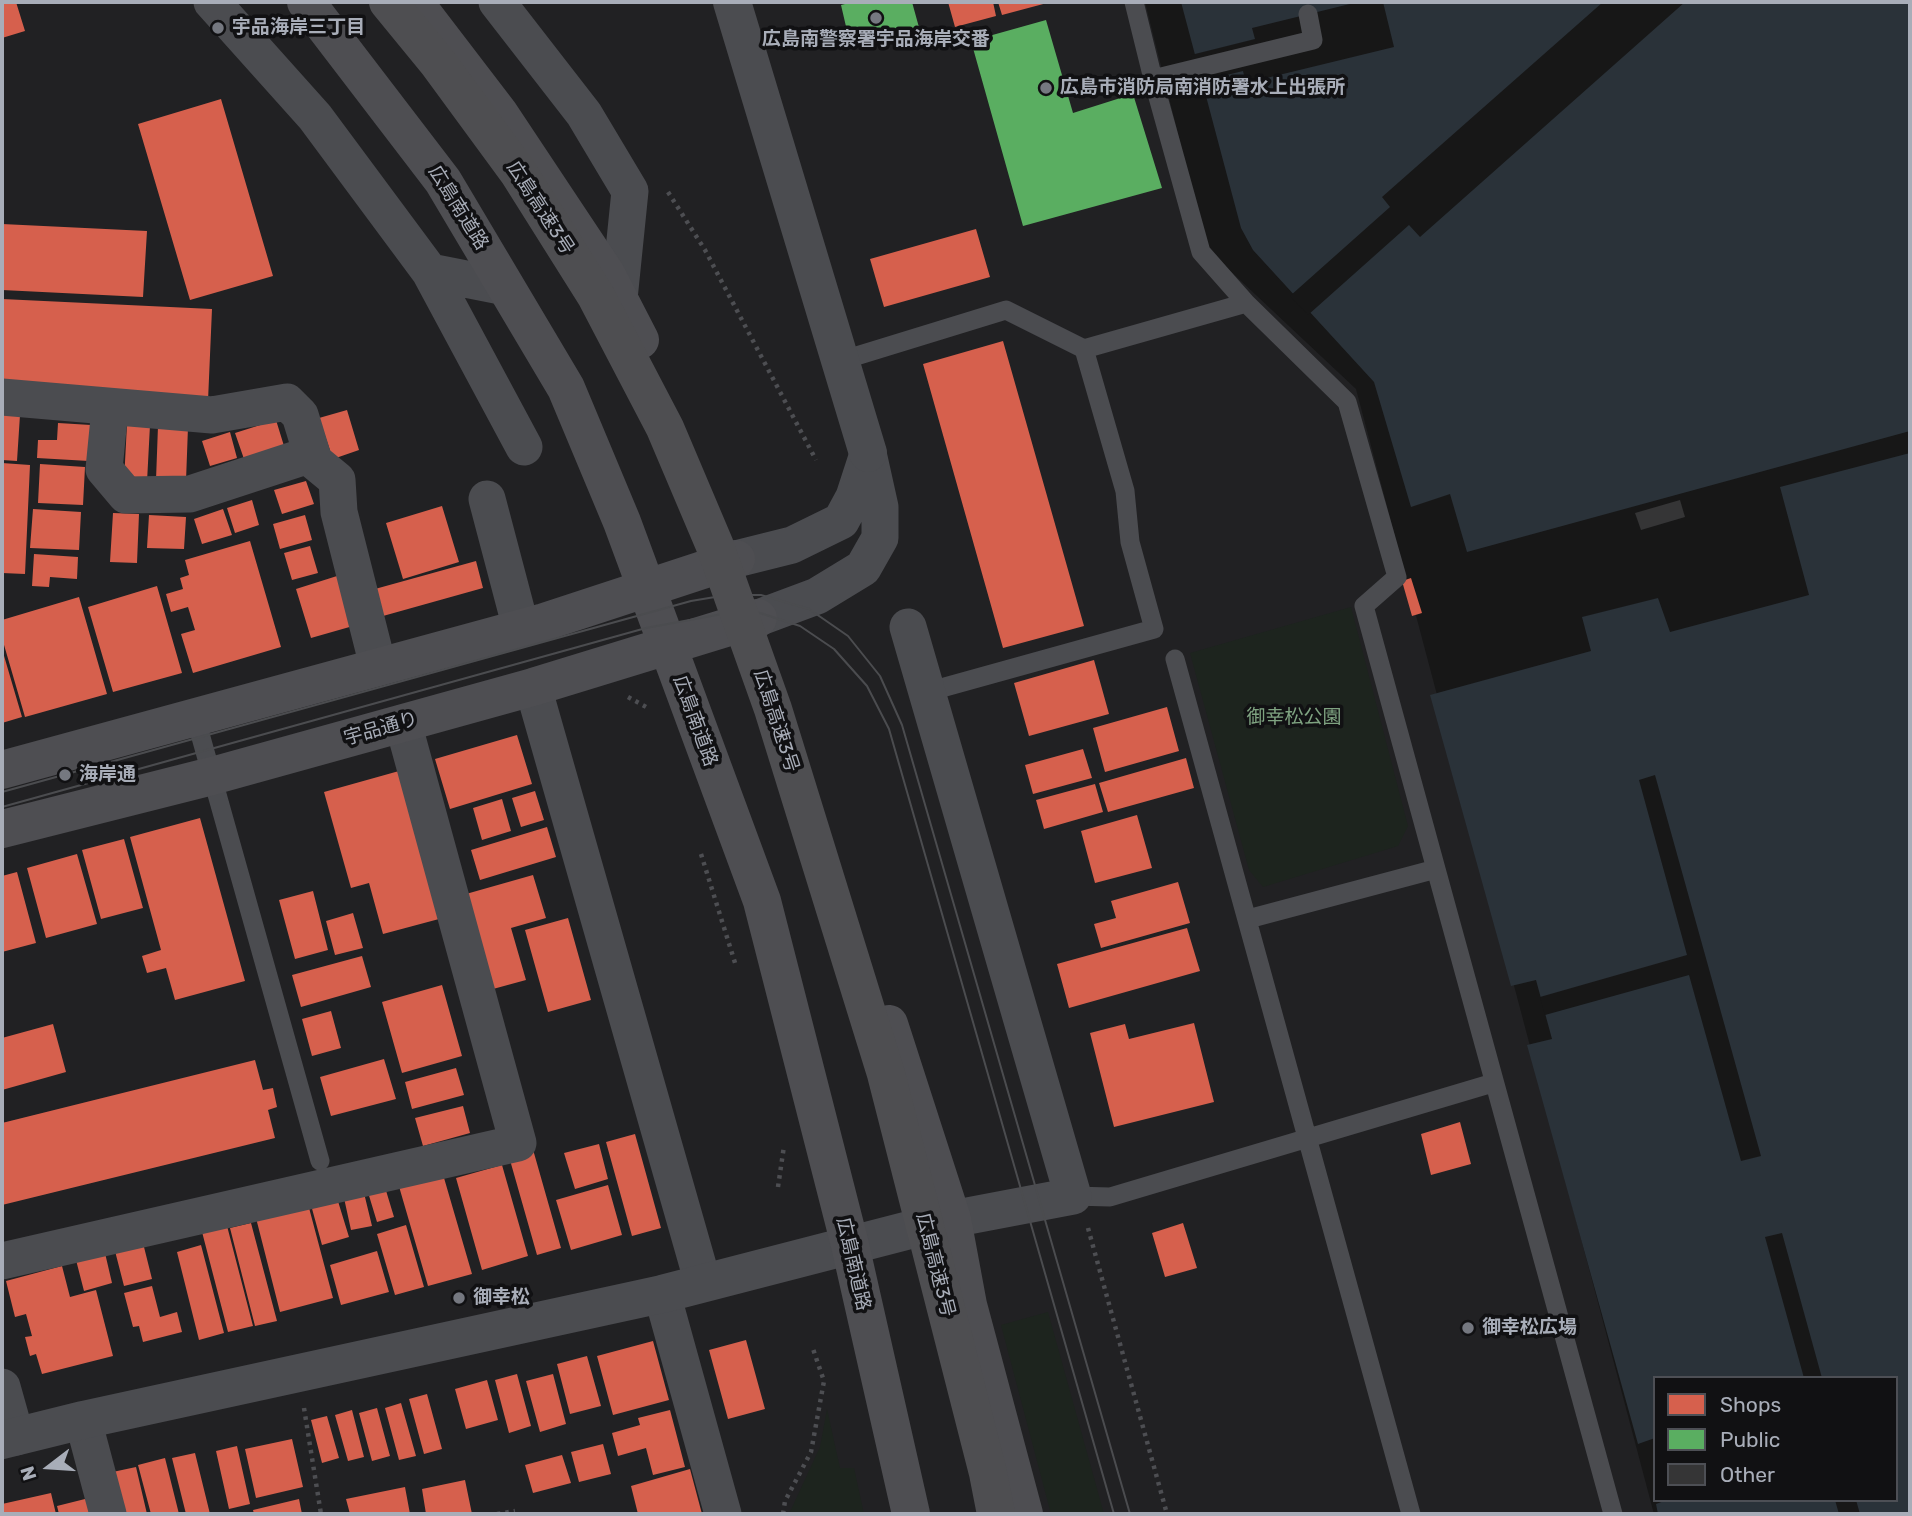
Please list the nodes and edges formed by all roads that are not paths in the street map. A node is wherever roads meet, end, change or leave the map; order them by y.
1 (212, 2) edge
2 (306, 2) edge
3 (388, 2) edge
4 (414, 2) edge
5 (497, 2) edge
6 (733, 2) edge
7 (1134, 2) edge
8 (1308, 14) dead end
9 (1153, 79) junction
10 (430, 272) junction
11 (506, 287) junction
12 (619, 299) junction
13 (1246, 303) junction
14 (1084, 349) junction
15 (840, 361) junction
16 (2, 397) edge
17 (110, 408) junction
18 (524, 447) dead end
19 (868, 453) junction
20 (312, 454) junction
21 (487, 499) dead end
22 (736, 559) junction
23 (647, 589) junction
24 (758, 618) junction
25 (908, 627) dead end
26 (521, 628) junction
27 (667, 645) junction
28 (1175, 659) dead end
29 (378, 666) junction
30 (533, 687) junction
31 (927, 692) junction
32 (195, 716) junction
33 (403, 723) junction
34 (2, 770) edge
35 (212, 776) junction
36 (2, 829) edge
37 (1436, 869) junction
38 (1248, 919) junction
39 (1493, 1083) junction
40 (1308, 1138) junction
41 (320, 1161) dead end
42 (1080, 1212) junction
43 (951, 1219) junction
44 (849, 1245) junction
45 (2, 1261) edge
46 (703, 1283) junction
47 (662, 1294) junction
48 (2, 1387) edge
49 (83, 1420) junction
50 (9, 1438) edge
51 (108, 1514) edge
52 (723, 1514) edge
53 (911, 1514) edge
54 (996, 1514) edge
55 (1024, 1514) edge
56 (1411, 1514) edge
57 (1613, 1514) edge

1 - 10 street
2 - 11 highway, 広島南道路
3 - 54 highway, 広島高速3号, bridge
4 - 12 highway
5 - 12 street
6 - 15 street
7 - 9 lane
8 - 9 lane
9 - 13 lane
10 - 11 street
10 - 18 street
11 - 23 highway, 広島南道路
12 - 22 highway
13 - 14 lane
13 - 37 lane
14 - 15 lane
14 - 31 lane
15 - 19 street
16 - 17 street
17 - 20 street
17 - 20 street
19 - 22 street
19 - 24 street
20 - 29 street
21 - 26 street
22 - 23 highway
22 - 24 highway
23 - 26 highway
23 - 27 highway, 広島南道路
24 - 27 highway, 宇品通り
24 - 43 highway
25 - 31 street
26 - 29 highway
27 - 30 highway, 宇品通り
27 - 44 highway, 広島南道路
28 - 38 lane
29 - 32 highway
30 - 33 highway, 宇品通り
30 - 46 street
31 - 42 street
32 - 34 highway
32 - 35 lane
33 - 35 highway, 宇品通り
33 - 45 street
35 - 36 highway, 宇品通り
35 - 41 lane
37 - 38 lane
37 - 39 lane
38 - 40 lane
39 - 40 lane
39 - 57 lane
40 - 42 lane
40 - 56 lane
42 - 43 street
43 - 44 street
43 - 55 highway
44 - 46 street
44 - 53 highway, 広島南道路
46 - 47 street
47 - 49 street
47 - 52 street
48 - 50 street
49 - 50 street
49 - 51 street

